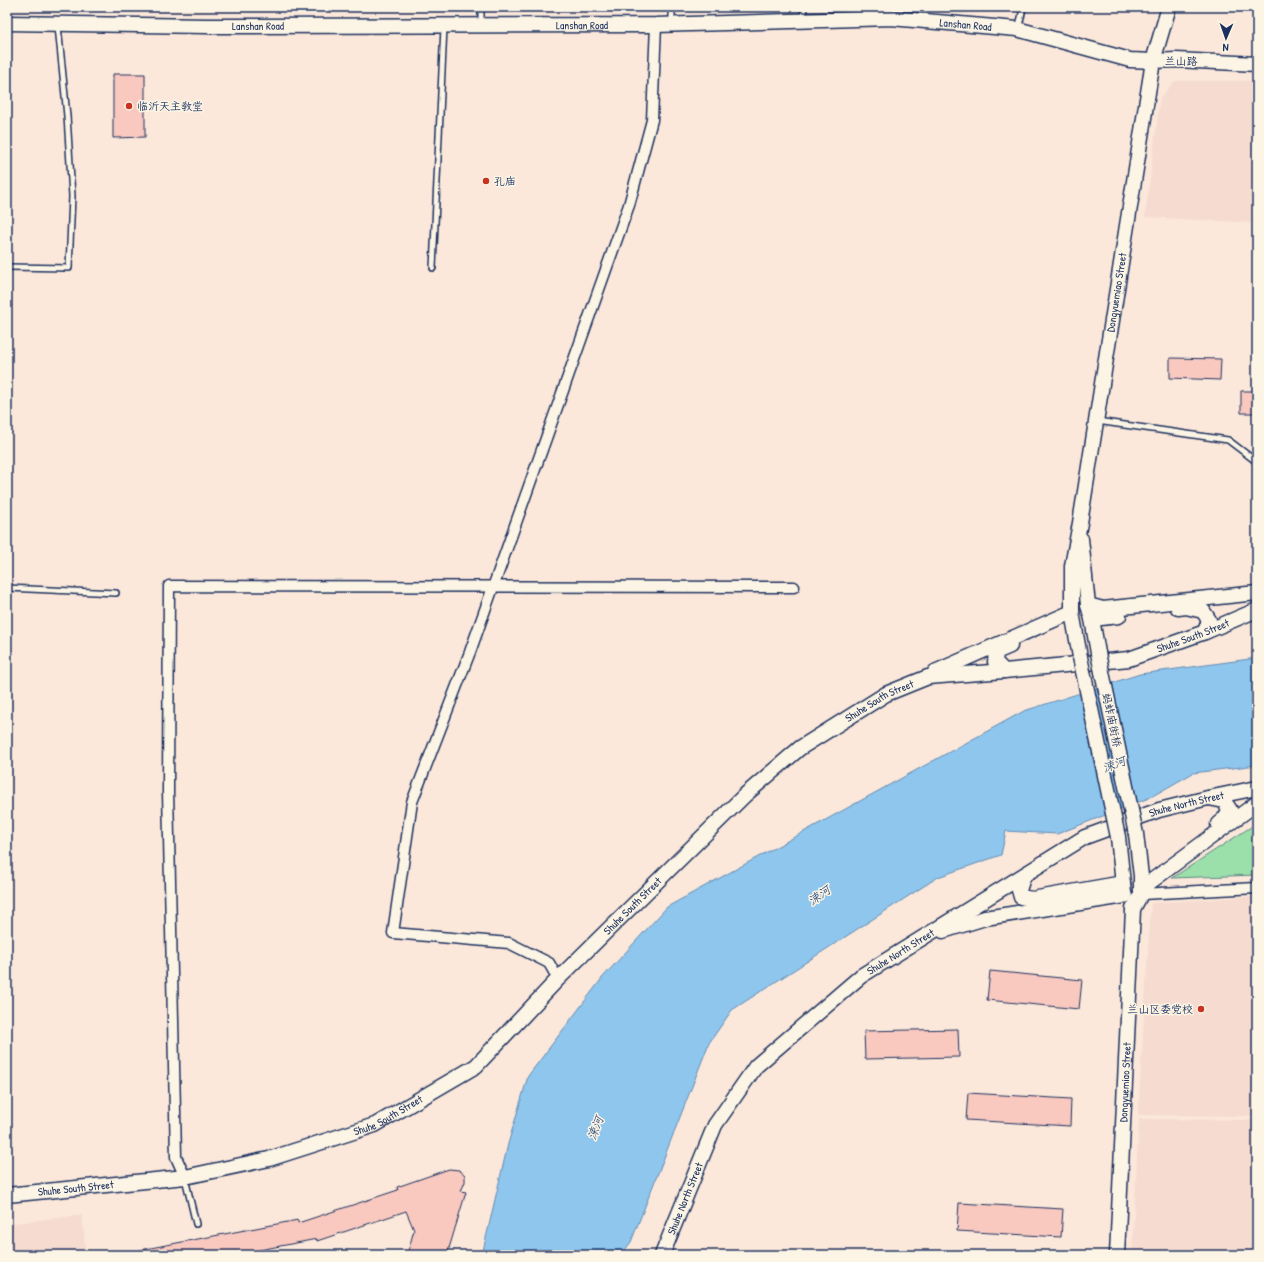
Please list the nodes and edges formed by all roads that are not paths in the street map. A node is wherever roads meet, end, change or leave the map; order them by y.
1 (481, 7) edge
2 (672, 7) edge
3 (1023, 7) edge
4 (1170, 7) edge
5 (804, 14) edge
6 (7, 24) edge
7 (58, 24) junction
8 (444, 25) junction
9 (481, 25) junction
10 (656, 25) junction
11 (672, 25) junction
12 (1017, 29) junction
13 (1152, 61) junction
14 (1257, 64) edge
15 (7, 267) edge
16 (433, 268) dead end
17 (1096, 420) junction
18 (1257, 462) edge
19 (1080, 523) junction
20 (493, 586) junction
21 (794, 587) dead end
22 (7, 588) edge
23 (116, 592) dead end
24 (1257, 593) edge
25 (1088, 605) junction
26 (1257, 610) edge
27 (1073, 618) junction
28 (1092, 619) junction
29 (1205, 632) junction
30 (1098, 653) joint
31 (1004, 671) junction
32 (886, 694) junction
33 (1257, 788) edge
34 (1208, 798) junction
35 (1257, 803) edge
36 (1024, 875) junction
37 (1141, 886) junction
38 (1257, 888) edge
39 (1124, 889) junction
40 (1133, 910) junction
41 (922, 938) junction
42 (558, 979) junction
43 (185, 1177) junction
44 (7, 1195) edge
45 (196, 1224) dead end
46 (662, 1255) edge
47 (1117, 1255) edge

1 - 9 lane
2 - 11 lane
3 - 12 lane
4 - 13 main road, Dongyuemiao Street
5 - 11 main road, Lanshan Road
5 - 12 main road, Lanshan Road
6 - 7 main road, Lanshan Road
7 - 8 main road, Lanshan Road
7 - 15 lane
8 - 9 main road, Lanshan Road
8 - 16 lane
9 - 10 main road, Lanshan Road
10 - 11 main road, Lanshan Road
10 - 20 street
12 - 13 main road, Lanshan Road
13 - 14 main road, 兰山路
13 - 17 main road, Dongyuemiao Street
17 - 18 lane
17 - 19 main road, Dongyuemiao Street
19 - 25 main road, Dongyuemiao Street
19 - 27 main road, Dongyuemiao Street
20 - 21 street
20 - 42 street
20 - 43 street
22 - 23 lane
24 - 25 main road
25 - 28 main road, Dongyuemiao Street
26 - 29 main road, Shuhe South Street
27 - 31 main road
27 - 32 main road
27 - 39 main road, Dongyuemiao Street, bridge
28 - 29 main road
28 - 30 main road, Dongyuemiao Street
29 - 31 main road, Shuhe South Street
30 - 37 main road, 蚂蚱庙街桥, bridge
31 - 32 main road, Shuhe South Street
32 - 42 main road, Shuhe South Street
33 - 34 main road, Shuhe North Street
34 - 36 main road, Shuhe North Street
34 - 37 main road
35 - 37 main road
36 - 39 main road
36 - 41 main road, Shuhe North Street
37 - 38 street
37 - 40 main road, Dongyuemiao Street
39 - 40 main road
39 - 41 main road
40 - 47 main road, Dongyuemiao Street
41 - 46 main road, Shuhe North Street
42 - 43 main road, Shuhe South Street
43 - 44 main road, Shuhe South Street
43 - 45 lane

